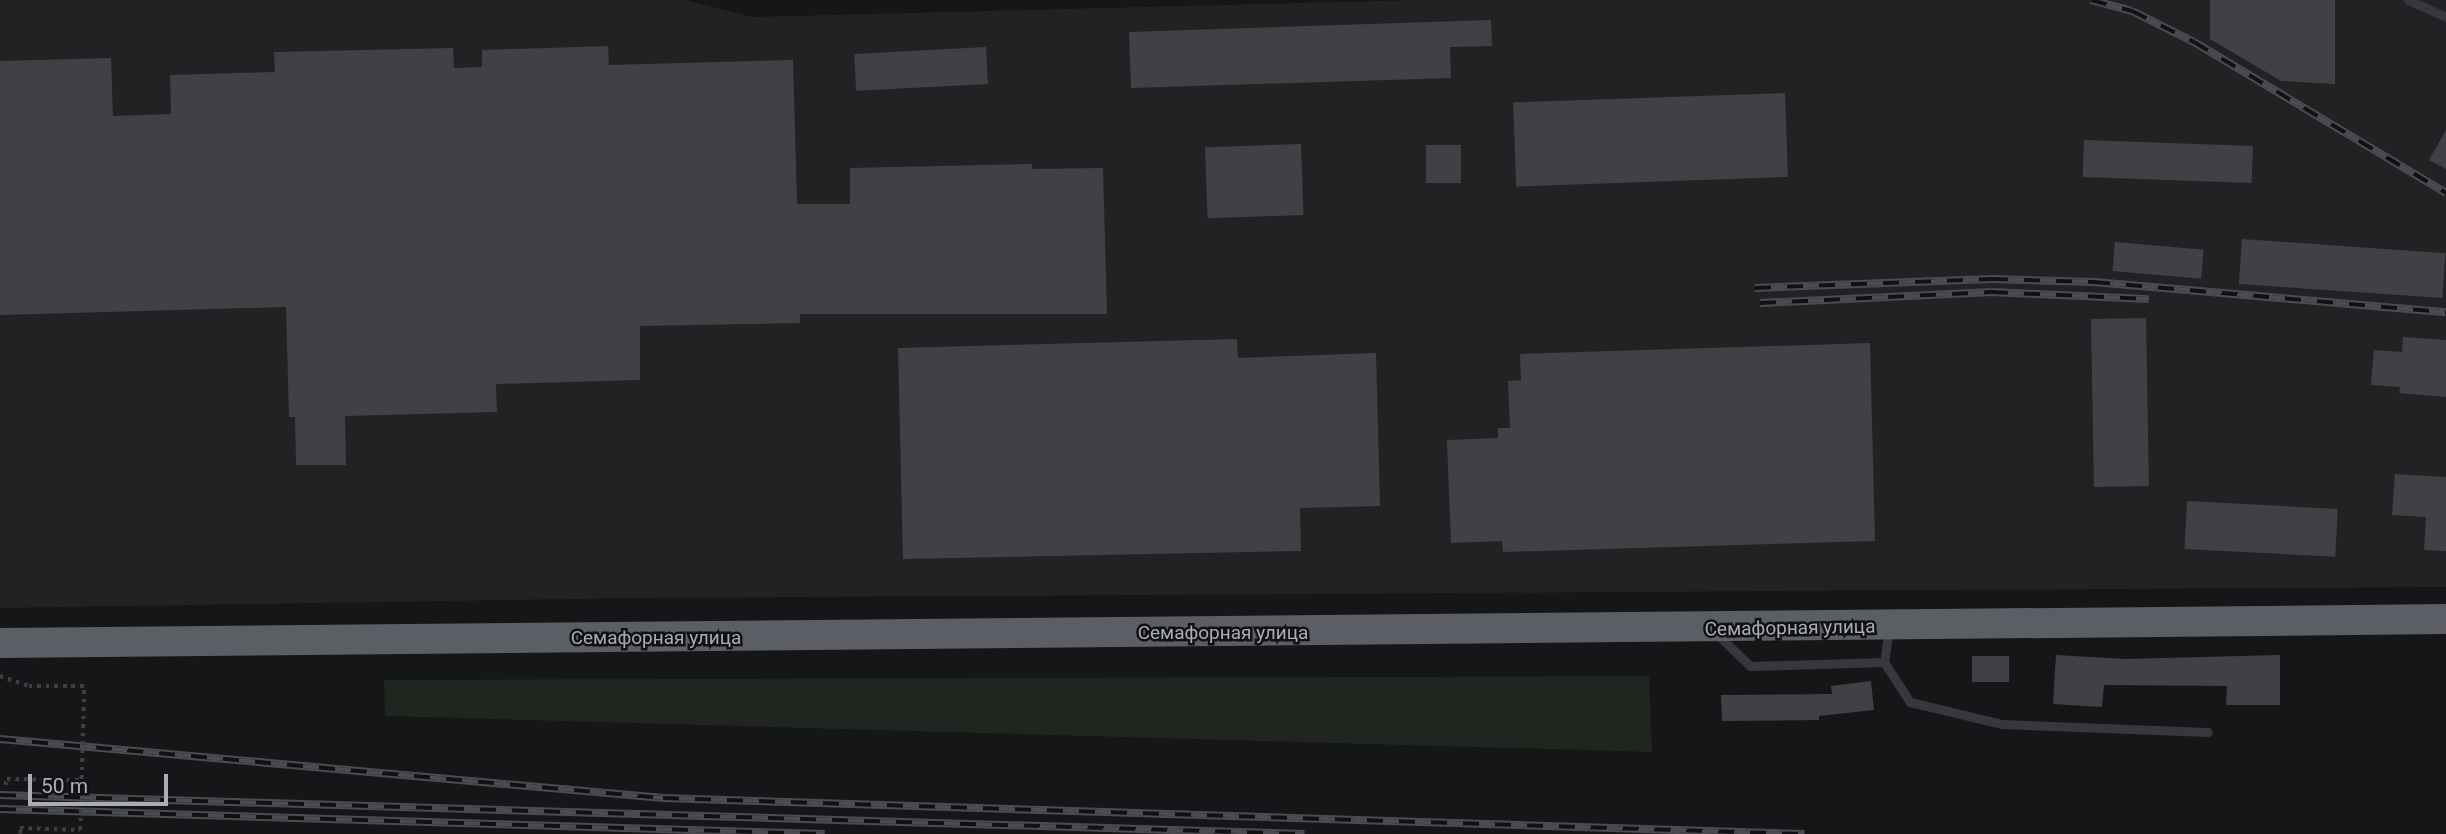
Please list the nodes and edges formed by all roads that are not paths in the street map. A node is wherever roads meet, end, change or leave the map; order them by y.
1 (2408, 0) edge
2 (2446, 17) edge
3 (2446, 619) edge
4 (1889, 626) junction
5 (1711, 629) junction
6 (0, 643) edge
7 (1884, 662) junction
8 (2208, 733) dead end

1 - 2 lane
3 - 4 highway, Семафорная улица
4 - 5 highway, Семафорная улица
4 - 7 lane
5 - 6 highway, Семафорная улица
5 - 7 lane
7 - 8 lane

